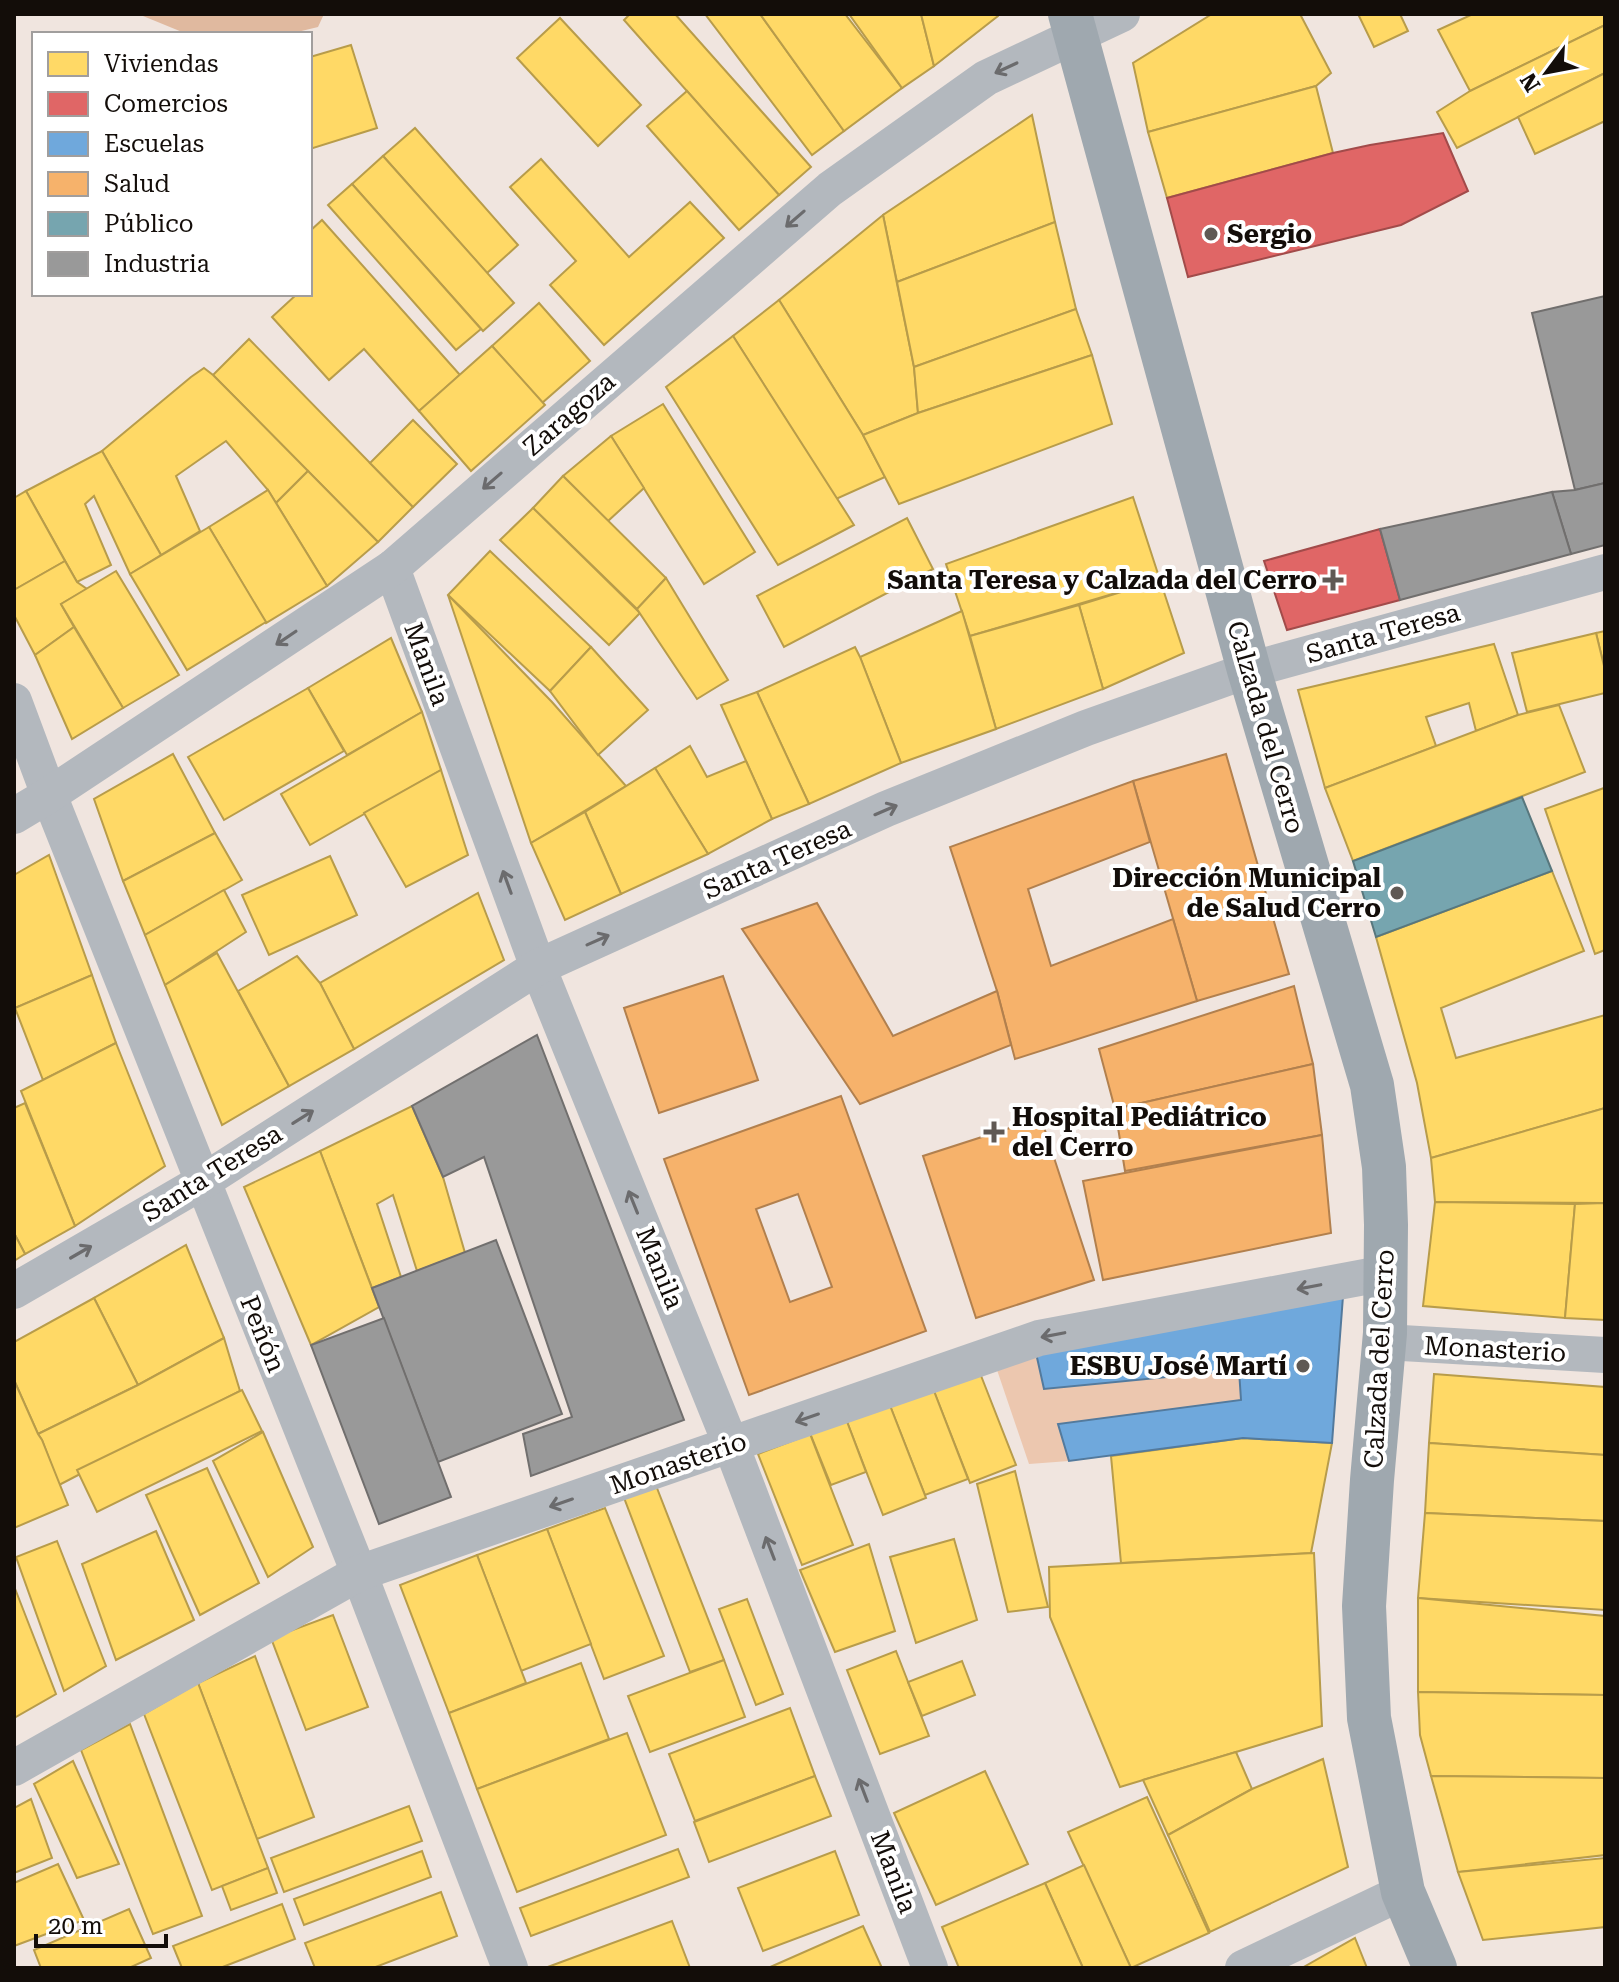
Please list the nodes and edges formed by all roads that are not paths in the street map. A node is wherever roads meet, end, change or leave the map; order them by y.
1 (1122, 14) edge
2 (1073, 24) edge
3 (392, 568) junction
4 (1605, 572) edge
5 (1249, 670) junction
6 (14, 701) edge
7 (49, 795) junction
8 (14, 816) edge
9 (538, 967) junction
10 (202, 1182) junction
11 (1386, 1273) junction
12 (14, 1291) edge
13 (1385, 1342) junction
14 (1605, 1355) edge
15 (731, 1445) junction
16 (359, 1573) junction
17 (14, 1768) edge
18 (1403, 1892) junction
19 (510, 1968) edge
20 (930, 1968) edge
21 (1243, 1968) edge
22 (1435, 1968) edge

1 - 2 street, Zaragoza
2 -> 3 street, Zaragoza
2 - 5 main road, Calzada del Cerro
3 -> 7 street, Zaragoza
9 -> 3 street, Manila
4 - 5 street, Santa Teresa
9 -> 5 street, Santa Teresa
5 - 11 main road, Calzada del Cerro
6 - 7 street, Peñón
7 - 8 street, Zaragoza
7 - 10 street, Peñón
10 -> 9 street, Santa Teresa
15 -> 9 street, Manila
12 -> 10 street, Santa Teresa
10 - 16 street, Peñón
11 - 13 main road, Calzada del Cerro
11 -> 15 street, Monasterio
13 - 14 street, Monasterio
13 - 18 main road, Calzada del Cerro
15 -> 16 street, Monasterio
20 -> 15 street, Manila
16 - 17 street, Monasterio
16 - 19 street, Peñón
18 - 21 street
18 - 22 main road, Calzada del Cerro

